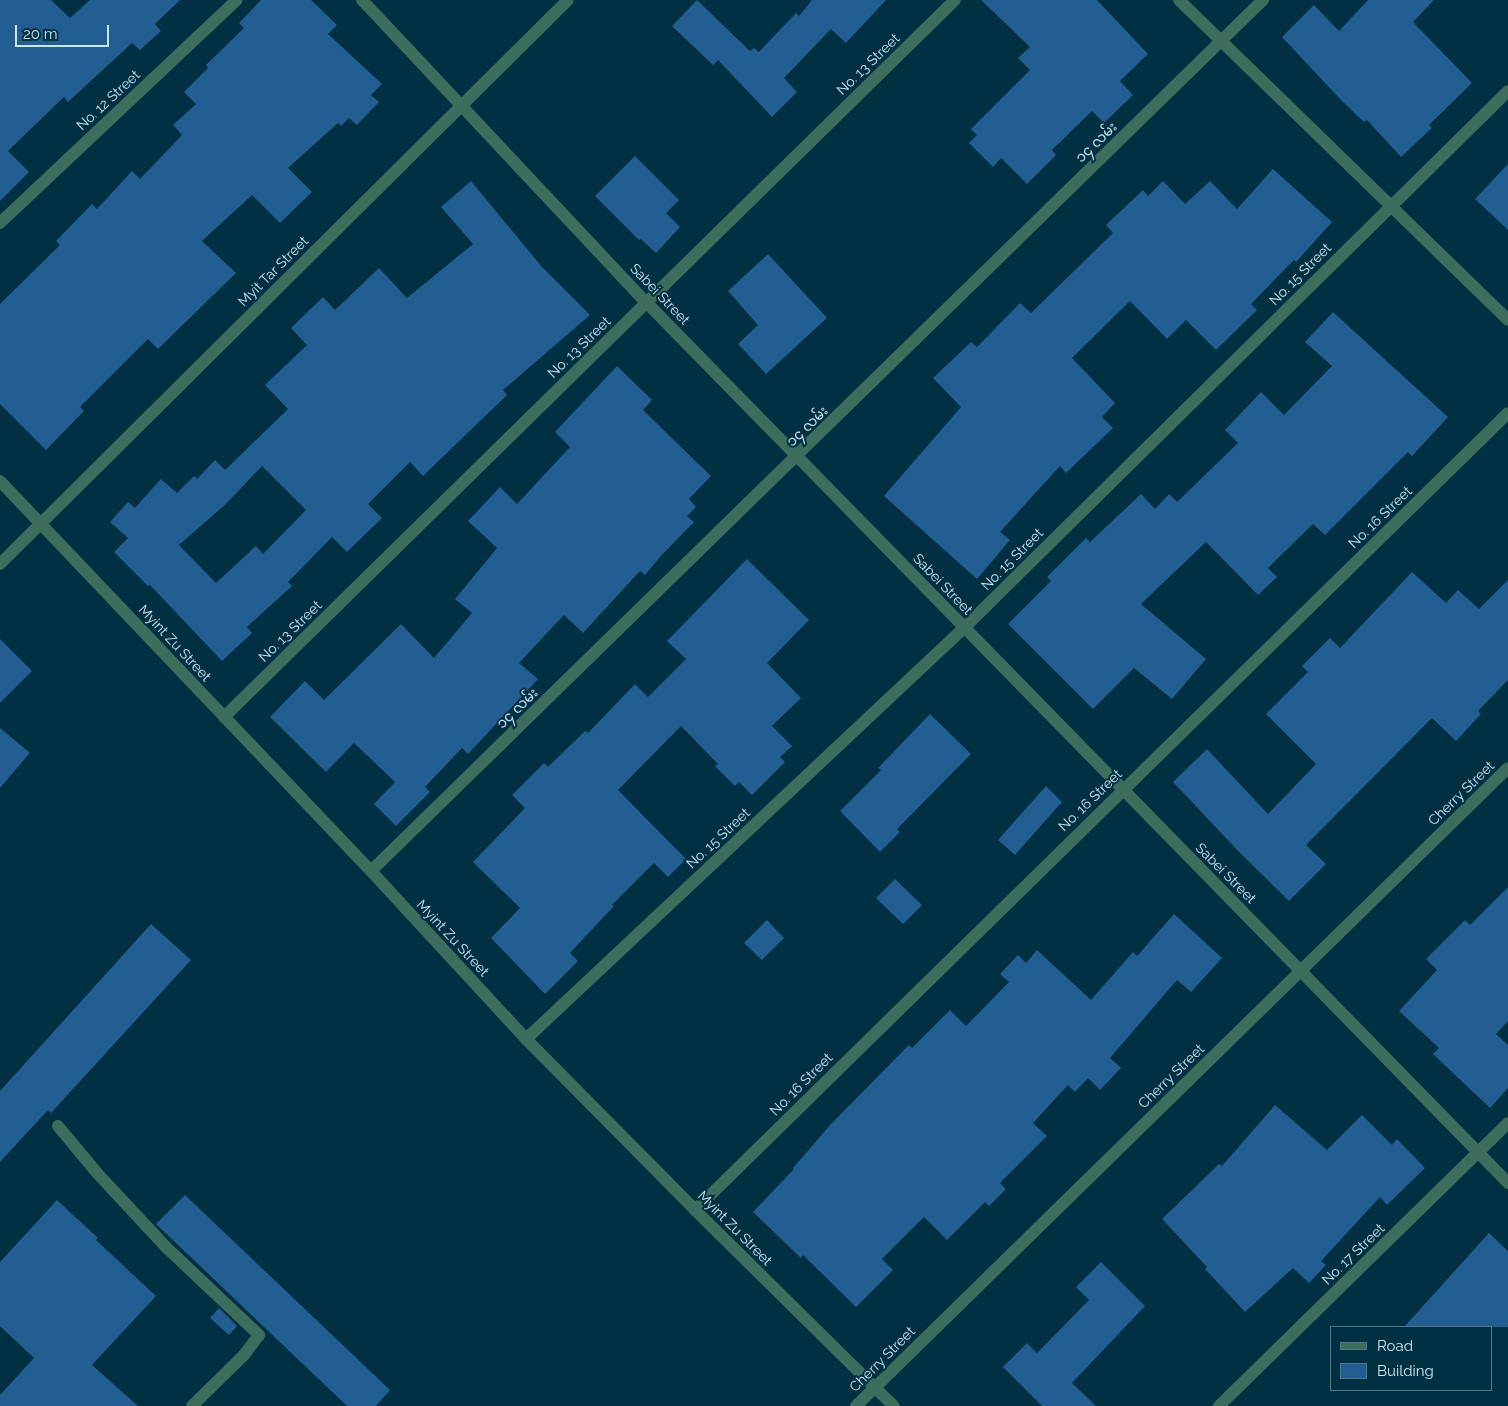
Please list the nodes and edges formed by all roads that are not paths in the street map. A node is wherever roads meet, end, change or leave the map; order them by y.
1 (237, 0) edge
2 (362, 0) edge
3 (568, 0) edge
4 (955, 0) edge
5 (1178, 0) edge
6 (1263, 0) edge
7 (1220, 42) junction
8 (1508, 90) edge
9 (460, 106) junction
10 (1391, 205) junction
11 (0, 223) edge
12 (646, 302) junction
13 (1508, 320) edge
14 (1508, 413) edge
15 (798, 455) junction
16 (0, 482) edge
17 (41, 523) junction
18 (0, 564) edge
19 (964, 628) junction
20 (224, 717) junction
21 (1508, 768) edge
22 (1122, 790) junction
23 (371, 871) junction
24 (1301, 969) junction
25 (526, 1039) junction
26 (1508, 1123) edge
27 (58, 1126) dead end
28 (1478, 1152) junction
29 (1508, 1182) edge
30 (695, 1210) junction
31 (875, 1387) junction
32 (192, 1406) edge
33 (856, 1406) edge
34 (894, 1406) edge
35 (1219, 1406) edge

1 - 11 street, No. 12 Street
2 - 9 street, Sabei Street
3 - 9 street, Myit Tar Street
4 - 12 street, No. 13 Street
5 - 7 street
6 - 7 street, ၁၄ လမ်း
7 - 10 street
7 - 15 street, ၁၄ လမ်း
8 - 10 street, No. 15 Street
9 - 12 street, Sabei Street
9 - 17 street, Myit Tar Street
10 - 13 street
10 - 19 street, No. 15 Street
12 - 15 street, Sabei Street
12 - 20 street, No. 13 Street
14 - 22 street, No. 16 Street
15 - 19 street, Sabei Street
15 - 23 street, ၁၄ လမ်း
16 - 17 street, Myint Zu Street
17 - 18 street, Myit Tar Street
17 - 20 street, Myint Zu Street
19 - 22 street, Sabei Street
19 - 25 street, No. 15 Street
20 - 23 street, Myint Zu Street
21 - 24 street, Cherry Street
22 - 24 street, Sabei Street
22 - 30 street, No. 16 Street
23 - 25 street, Myint Zu Street
24 - 28 street, Sabei Street
24 - 31 street, Cherry Street
25 - 30 street, Myint Zu Street
26 - 28 street, No. 17 Street
27 - 32 street
28 - 29 street, Sabei Street
28 - 35 street, No. 17 Street
30 - 31 street, Myint Zu Street
31 - 33 street, Cherry Street
31 - 34 street, Myint Zu Street

